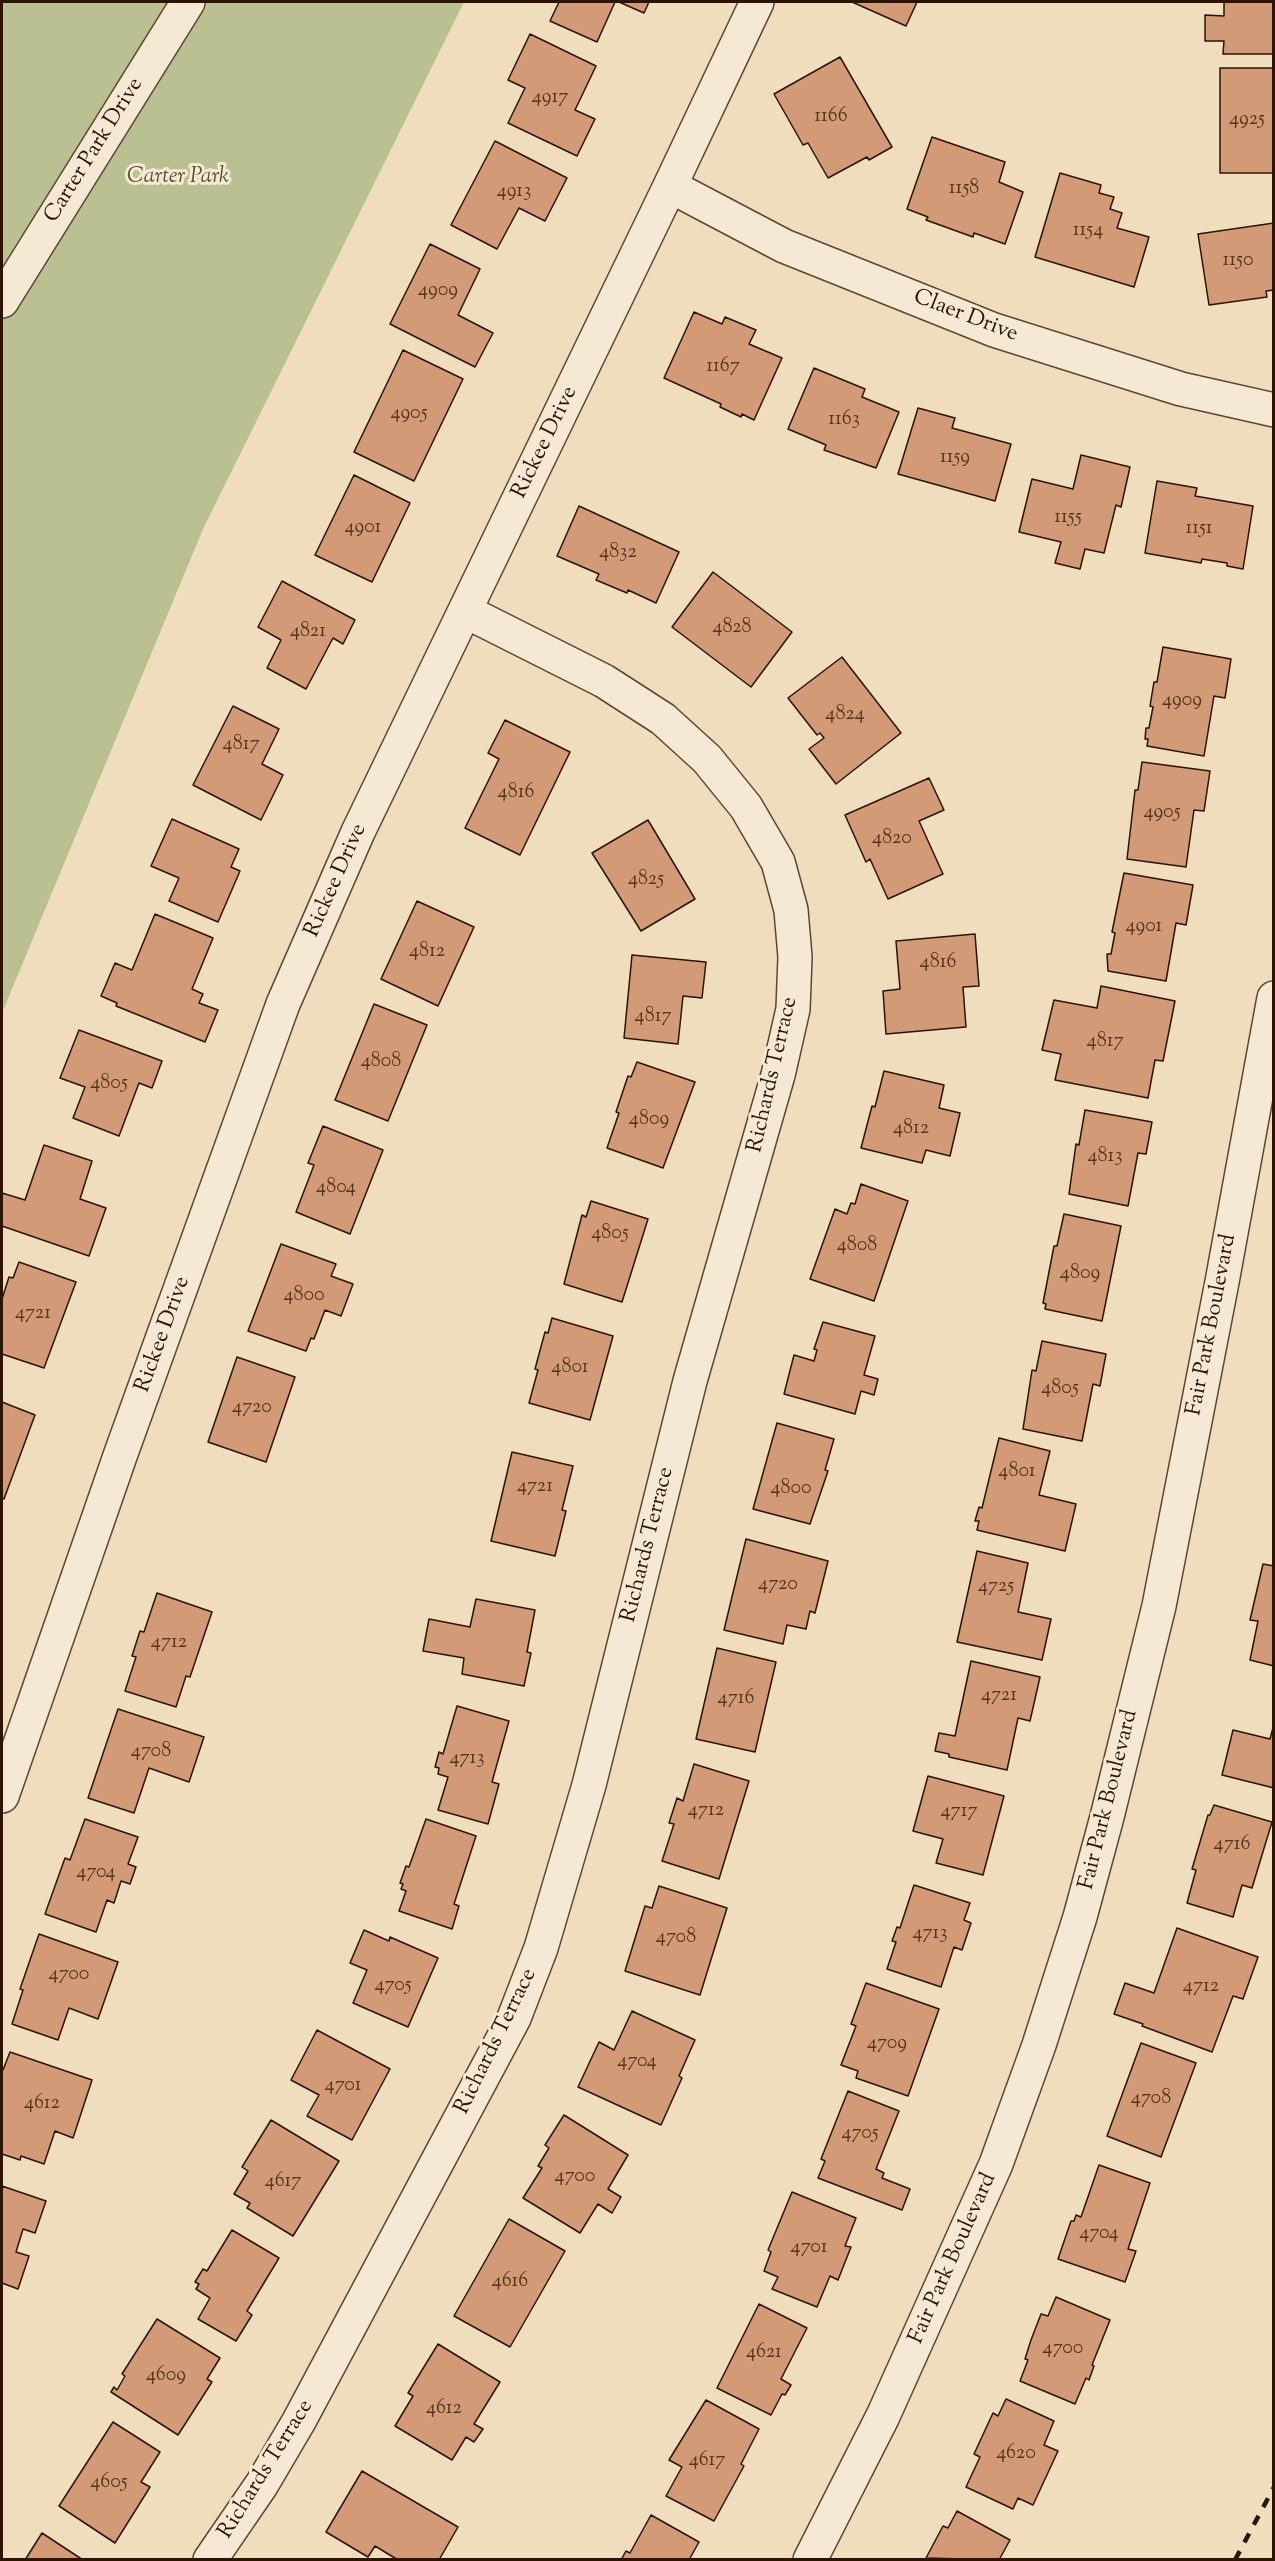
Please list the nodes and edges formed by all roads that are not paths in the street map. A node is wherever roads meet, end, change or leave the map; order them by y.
1 (188, 2) edge
2 (757, 2) edge
3 (670, 186) junction
4 (2, 301) edge
5 (1274, 410) edge
6 (465, 611) junction
7 (1274, 998) edge
8 (2, 1796) edge
9 (210, 2559) edge
10 (810, 2559) edge

1 - 4 street, Carter Park Drive
2 - 3 street, Rickee Drive
3 - 5 street, Claer Drive
3 - 6 street, Rickee Drive
6 - 8 street, Rickee Drive
6 - 9 street, Richards Terrace
7 - 10 street, Fair Park Boulevard

